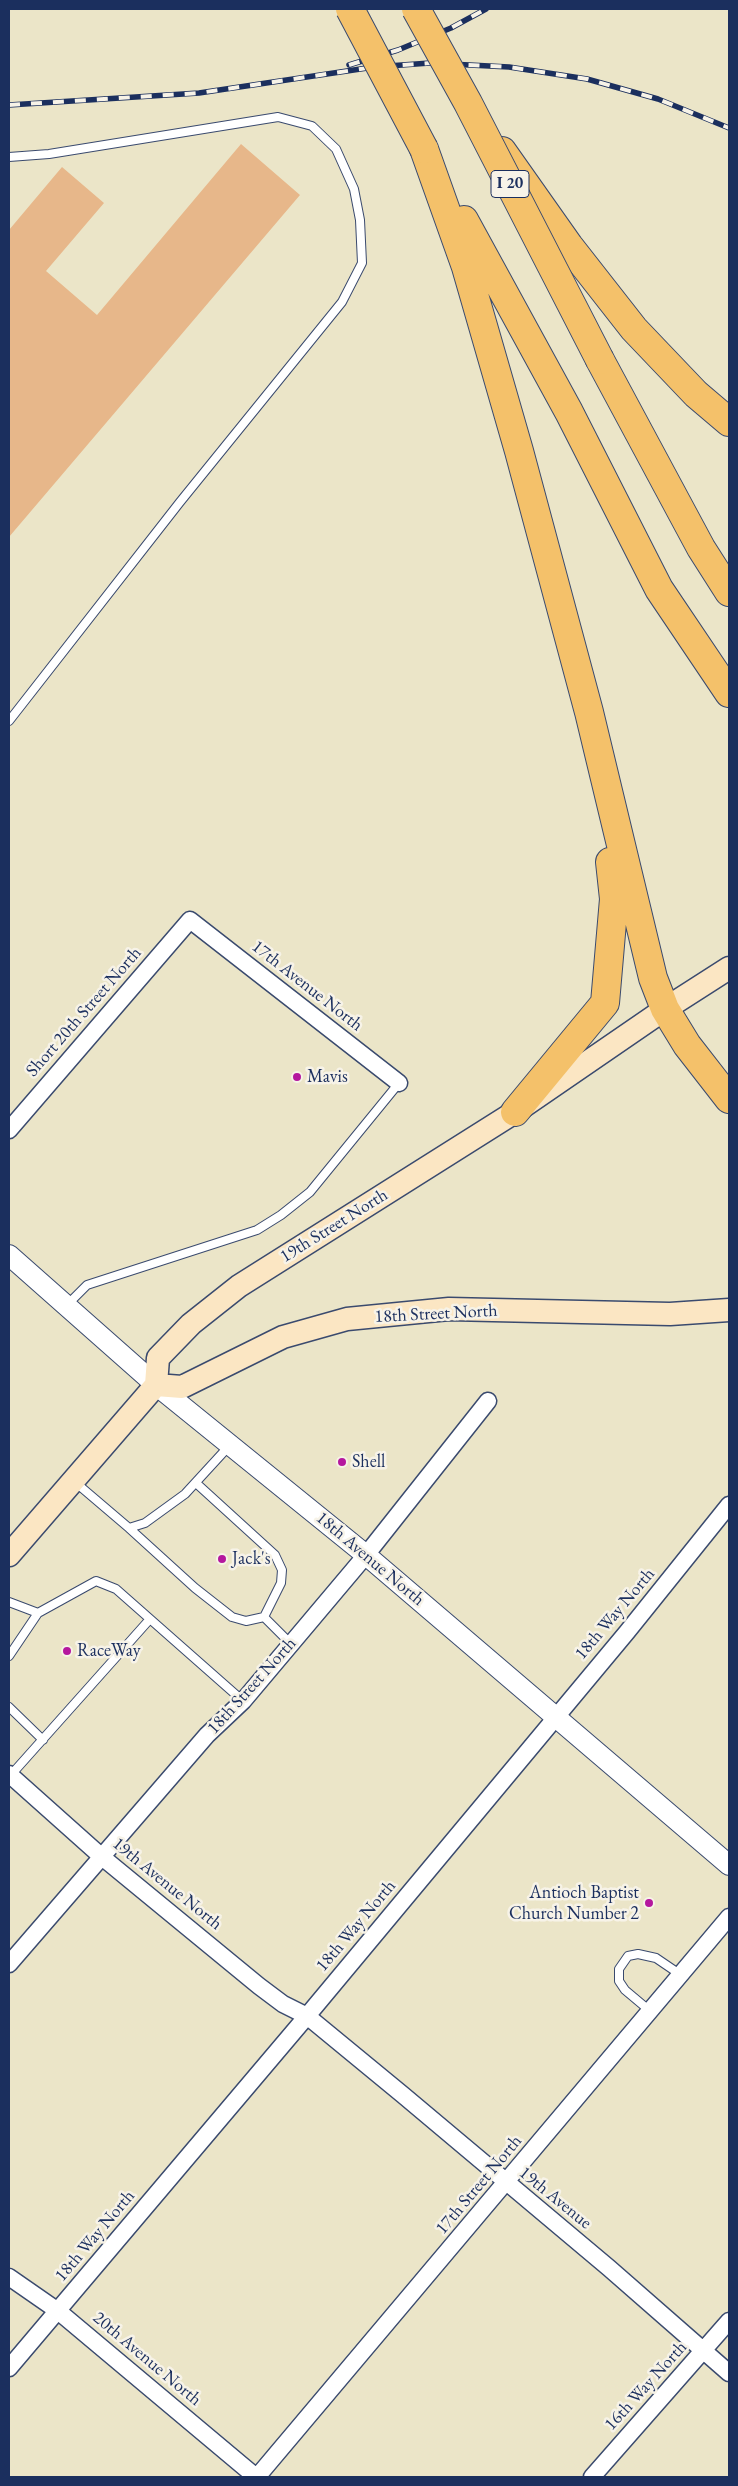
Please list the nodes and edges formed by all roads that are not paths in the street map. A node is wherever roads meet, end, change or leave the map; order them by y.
1 (350, 9) edge
2 (416, 9) edge
3 (468, 102) junction
4 (424, 149) junction
5 (9, 157) edge
6 (729, 422) edge
7 (729, 592) edge
8 (729, 693) edge
9 (589, 712) junction
10 (9, 721) edge
11 (190, 920) joint
12 (729, 968) edge
13 (665, 1009) junction
14 (399, 1084) joint
15 (729, 1099) edge
16 (515, 1112) junction
17 (9, 1130) edge
18 (9, 1255) edge
19 (67, 1305) junction
20 (729, 1310) edge
21 (156, 1385) junction
22 (488, 1401) dead end
23 (231, 1444) junction
24 (73, 1481) junction
25 (196, 1483) junction
26 (729, 1505) edge
27 (129, 1528) junction
28 (9, 1555) edge
29 (366, 1555) junction
30 (9, 1602) edge
31 (38, 1613) junction
32 (264, 1618) junction
33 (150, 1619) junction
34 (291, 1644) junction
35 (9, 1656) edge
36 (243, 1701) junction
37 (9, 1707) edge
38 (554, 1717) junction
39 (43, 1740) junction
40 (10, 1776) edge
41 (102, 1857) junction
42 (729, 1865) edge
43 (726, 1926) edge
44 (9, 1964) edge
45 (681, 1975) junction
46 (650, 2012) junction
47 (307, 2016) junction
48 (506, 2184) junction
49 (9, 2277) edge
50 (58, 2311) junction
51 (729, 2321) edge
52 (704, 2352) junction
53 (9, 2368) edge
54 (729, 2373) edge
55 (256, 2477) edge
56 (592, 2477) edge

1 - 4 highway, bridge
2 - 3 highway, I 20, bridge
3 - 6 highway, bridge
3 - 7 highway, I 20, bridge
4 - 8 highway
4 - 9 highway
5 - 10 lane
9 - 13 highway
9 - 16 highway
11 - 14 street, 17th Avenue North
11 - 17 street, Short 20th Street North
12 - 13 main road, 19th Street North
13 - 15 highway
13 - 16 main road, 19th Street North
14 - 19 lane
16 - 21 main road, 19th Street North
18 - 19 street, 18th Avenue North
19 - 21 street, 18th Avenue North
20 - 21 main road, 18th Street North
21 - 23 street, 18th Avenue North
21 - 24 main road
22 - 29 street, 18th Street North
23 - 25 lane
23 - 29 street, 18th Avenue North
24 - 27 lane
24 - 28 main road
25 - 27 lane
25 - 32 lane
26 - 38 street, 18th Way North
27 - 32 lane
29 - 34 street, 18th Street North
29 - 38 street, 18th Avenue North
30 - 31 lane
31 - 33 lane
31 - 35 lane
32 - 34 lane
33 - 36 lane
33 - 39 lane
34 - 36 street, 18th Street North
36 - 41 street, 18th Street North
37 - 39 lane
38 - 42 street, 18th Avenue North
38 - 47 street, 18th Way North
39 - 40 lane
40 - 41 street, 19th Avenue North
41 - 44 street, 18th Street North
41 - 47 street, 19th Avenue North
43 - 45 street, 17th Street North
45 - 46 street, 17th Street North
45 - 46 lane
46 - 48 street, 17th Street North
47 - 48 street, 19th Avenue
47 - 50 street, 18th Way North
48 - 52 street, 19th Avenue
48 - 55 street, 17th Street North
49 - 50 street, 20th Avenue North
50 - 53 street, 18th Way North
50 - 55 street, 20th Avenue North
51 - 52 street, 16th Way North
52 - 54 street, 19th Avenue
52 - 56 street, 16th Way North

